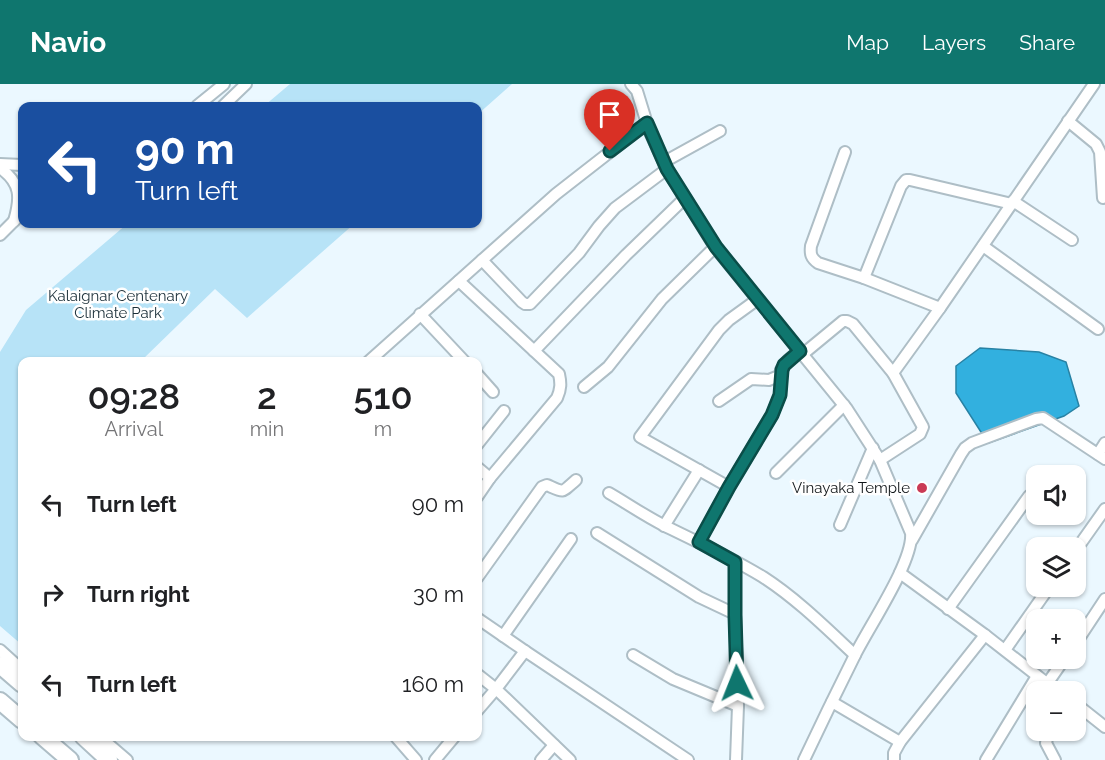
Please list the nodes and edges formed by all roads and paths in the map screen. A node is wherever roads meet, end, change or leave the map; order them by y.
1 (224, 84) edge
2 (246, 84) edge
3 (631, 84) edge
4 (1094, 84) edge
5 (202, 102) edge
6 (227, 102) edge
7 (1068, 122) junction
8 (647, 123) junction
9 (720, 131) dead end
10 (1101, 143) edge
11 (845, 152) dead end
12 (18, 165) edge
13 (665, 165) junction
14 (0, 166) edge
15 (685, 198) junction
16 (1103, 198) dead end
17 (1012, 202) junction
18 (18, 217) edge
19 (0, 235) edge
20 (1072, 240) dead end
21 (983, 246) junction
22 (716, 247) junction
23 (482, 260) junction
24 (864, 278) junction
25 (459, 281) junction
26 (758, 299) junction
27 (940, 308) junction
28 (420, 314) junction
29 (1098, 329) dead end
30 (534, 351) junction
31 (802, 352) junction
32 (373, 357) edge
33 (460, 357) edge
34 (893, 373) junction
35 (781, 375) junction
36 (482, 380) edge
37 (584, 387) dead end
38 (493, 392) dead end
39 (719, 401) dead end
40 (844, 405) junction
41 (504, 411) dead end
42 (482, 439) edge
43 (1105, 443) edge
44 (873, 448) junction
45 (1102, 456) edge
46 (880, 460) junction
47 (699, 470) junction
48 (482, 471) edge
49 (776, 473) dead end
50 (490, 478) junction
51 (576, 480) dead end
52 (729, 487) junction
53 (482, 489) edge
54 (609, 493) dead end
55 (1026, 500) edge
56 (1105, 508) edge
57 (840, 525) dead end
58 (664, 526) junction
59 (597, 533) dead end
60 (1085, 537) edge
61 (571, 539) dead end
62 (912, 540) junction
63 (699, 542) junction
64 (735, 562) junction
65 (482, 571) edge
66 (900, 573) junction
67 (1042, 597) edge
68 (1105, 600) edge
69 (948, 609) junction
70 (735, 615) junction
71 (482, 621) edge
72 (1086, 628) edge
73 (984, 635) junction
74 (504, 636) junction
75 (0, 650) edge
76 (1005, 650) junction
77 (525, 651) junction
78 (633, 655) dead end
79 (855, 655) junction
80 (0, 665) edge
81 (18, 666) edge
82 (1037, 676) junction
83 (482, 678) edge
84 (18, 681) edge
85 (1043, 681) edge
86 (496, 689) junction
87 (0, 700) edge
88 (832, 702) junction
89 (482, 705) edge
90 (738, 706) junction
91 (1086, 712) edge
92 (18, 716) edge
93 (1105, 727) edge
94 (48, 741) edge
95 (89, 741) edge
96 (105, 741) edge
97 (399, 741) edge
98 (451, 741) edge
99 (1046, 741) edge
100 (900, 742) junction
101 (554, 745) junction
102 (70, 760) edge
103 (110, 760) edge
104 (127, 760) edge
105 (416, 760) edge
106 (435, 760) edge
107 (541, 760) edge
108 (570, 760) edge
109 (688, 760) edge
110 (736, 760) edge
111 (804, 760) edge
112 (894, 760) edge
113 (986, 760) edge
114 (1055, 760) edge

1 - 5 street
2 - 6 street
3 - 8 street
4 - 7 street
7 - 10 street
7 - 17 street
8 - 13 street
8 - 23 street
9 - 13 street
10 - 16 street
11 - 24 street
12 - 14 street
13 - 15 street
13 - 23 street
14 - 18 street
15 - 22 street
15 - 30 street
17 - 20 street
17 - 21 street
17 - 24 street
18 - 19 street
21 - 27 street
21 - 29 street
22 - 26 street
22 - 37 street
23 - 25 street
24 - 27 street
25 - 28 street
25 - 30 street
26 - 31 street
26 - 47 street
27 - 34 street
28 - 32 street
28 - 33 street
30 - 50 street
31 - 34 street
31 - 35 street
31 - 40 street
34 - 46 street
35 - 39 street
35 - 52 street
36 - 38 street
40 - 44 street
40 - 49 street
41 - 42 street
43 - 45 street
44 - 46 street
44 - 57 street
45 - 62 street
46 - 62 street
47 - 52 street
47 - 58 street
48 - 50 street
50 - 53 street
51 - 65 street
52 - 63 street
54 - 58 street
55 - 69 street
56 - 60 street
58 - 63 street
59 - 70 street
61 - 74 street
62 - 66 street
63 - 64 street
64 - 70 street
64 - 79 street
66 - 69 street
66 - 79 street
67 - 76 street
68 - 72 street
69 - 73 street
70 - 90 street
71 - 74 street
73 - 76 street
73 - 100 street
74 - 77 street
75 - 81 street
76 - 82 street
77 - 86 street
77 - 109 street
78 - 90 street
79 - 88 street
80 - 84 highway
82 - 85 street
82 - 113 street
83 - 86 street
86 - 89 street
86 - 101 street
87 - 92 highway
88 - 100 street
88 - 111 street
90 - 110 street
91 - 93 street
94 - 102 highway
95 - 103 highway
96 - 104 street
97 - 105 street
98 - 106 street
99 - 114 street
100 - 112 street
101 - 107 street
101 - 108 street

